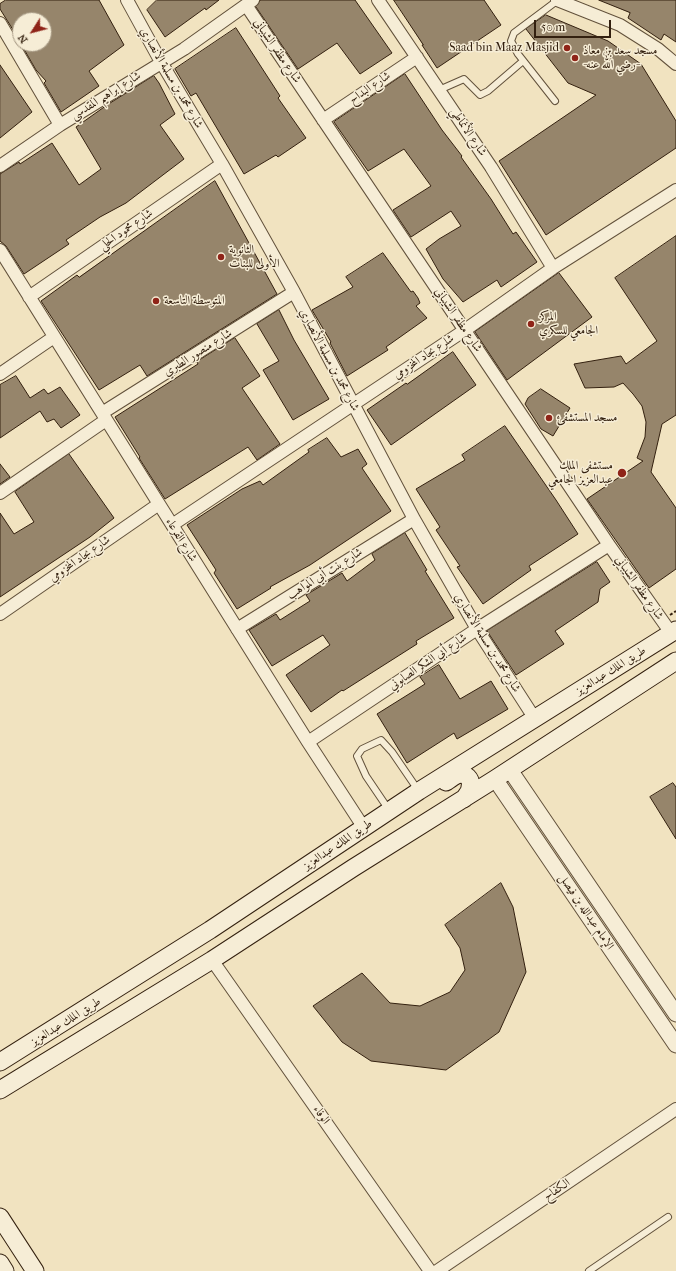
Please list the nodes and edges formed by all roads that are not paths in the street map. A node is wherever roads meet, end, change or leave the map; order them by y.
1 (127, 0) edge
2 (378, 0) edge
3 (557, 0) edge
4 (250, 3) edge
5 (578, 4) edge
6 (0, 23) edge
7 (417, 57) junction
8 (523, 61) junction
9 (161, 62) junction
10 (676, 64) edge
11 (439, 90) junction
12 (555, 101) dead end
13 (323, 120) junction
14 (60, 125) junction
15 (222, 164) junction
16 (0, 166) edge
17 (674, 194) edge
18 (0, 250) edge
19 (553, 268) junction
20 (294, 292) junction
21 (29, 297) junction
22 (465, 330) junction
23 (54, 337) junction
24 (0, 374) edge
25 (352, 405) junction
26 (104, 416) junction
27 (0, 493) edge
28 (159, 504) junction
29 (414, 519) junction
30 (172, 525) junction
31 (609, 545) junction
32 (0, 614) edge
33 (237, 629) junction
34 (477, 629) junction
35 (673, 631) edge
36 (676, 661) edge
37 (535, 718) junction
38 (308, 742) junction
39 (510, 770) junction
40 (495, 779) junction
41 (419, 791) junction
42 (464, 799) junction
43 (390, 810) junction
44 (364, 828) junction
45 (307, 866) junction
46 (212, 960) junction
47 (676, 1014) edge
48 (676, 1045) edge
49 (0, 1062) edge
50 (0, 1090) edge
51 (676, 1109) edge
52 (0, 1217) edge
53 (668, 1217) dead end
54 (0, 1236) edge
55 (0, 1263) edge
56 (5, 1271) edge
57 (24, 1271) edge
58 (36, 1271) edge
59 (430, 1271) edge
60 (437, 1271) edge
61 (589, 1271) edge

1 - 9 street, شارع محمد بن مسلمة الأنصاري
2 - 7 street, شارع الأنماطي
3 - 5 street
3 - 8 lane
4 - 9 street, شارع إبراهيم المقدسي
4 - 13 street, شارع مظفر الشيباني
5 - 10 street
6 - 14 street
7 - 11 street, شارع الأنماطي
7 - 13 street, شارع البداح
8 - 11 lane
8 - 12 lane
9 - 14 street, شارع إبراهيم المقدسي
9 - 15 street, شارع محمد بن مسلمة الأنصاري
11 - 19 street, شارع الأنماطي
13 - 22 street, شارع مظفر الشيباني
14 - 16 street, شارع إبراهيم المقدسي
15 - 20 street, شارع محمد بن مسلمة الأنصاري
15 - 21 street, شارع محمود الحلي
17 - 19 street, شلرع بجاد المخزومي
18 - 21 street, شارع القرعاء
19 - 22 street, شلرع بجاد المخزومي
20 - 25 street, شارع محمد بن مسلمة الأنصاري
20 - 26 street, شارع منصور الطبري
21 - 23 street, شارع القرعاء
22 - 25 street, شلرع بجاد المخزومي
22 - 31 street, شارع مظفر الشيباني
23 - 24 street
23 - 26 street, شارع القرعاء
25 - 29 street, شارع محمد بن مسلمة الأنصاري
25 - 30 street, شلرع بجاد المخزومي
26 - 27 street, شارع منصور الطبري
26 - 28 street, شارع القرعاء
28 - 30 street, شارع القرعاء
28 - 32 street, شارع بجاد المخزومي
29 - 33 street, شارع بنت أبي المواهب
29 - 34 street, شارع محمد بن مسلمة الأنصاري
30 - 33 street, شارع القرعاء
31 - 34 street, شارع أبي الشكر الصابوني
31 - 35 street, شارع مظفر الشيباني
33 - 38 street, شارع القرعاء
34 - 37 street, شارع محمد بن مسلمة الأنصاري
34 - 38 street, شارع أبي الشكر الصابوني
35 - 37 main road, طريق الملك عبدالعزيز
36 - 39 main road, طريق الملك عبدالعزيز
37 - 41 main road, طريق الملك عبدالعزيز
38 - 44 street, شارع القرعاء
39 - 40 main road, طريق الملك عبدالعزيز
39 - 47 street, الإمام عبدالله بن فيصل
40 - 42 main road, طريق الملك عبدالعزيز
40 - 48 street, الإمام عبدالله بن فيصل
41 - 43 main road, طريق الملك عبدالعزيز
41 - 43 lane
42 - 45 main road
42 - 46 main road, طريق الملك عبدالعزيز
43 - 44 main road, طريق الملك عبدالعزيز
44 - 45 main road, طريق الملك عبدالعزيز
45 - 49 main road, طريق الملك عبدالعزيز
46 - 50 main road, طريق الملك عبدالعزيز
46 - 59 street, الوفاء
51 - 60 street, الكفاح
52 - 58 main road
53 - 61 lane
54 - 57 main road
55 - 56 main road

